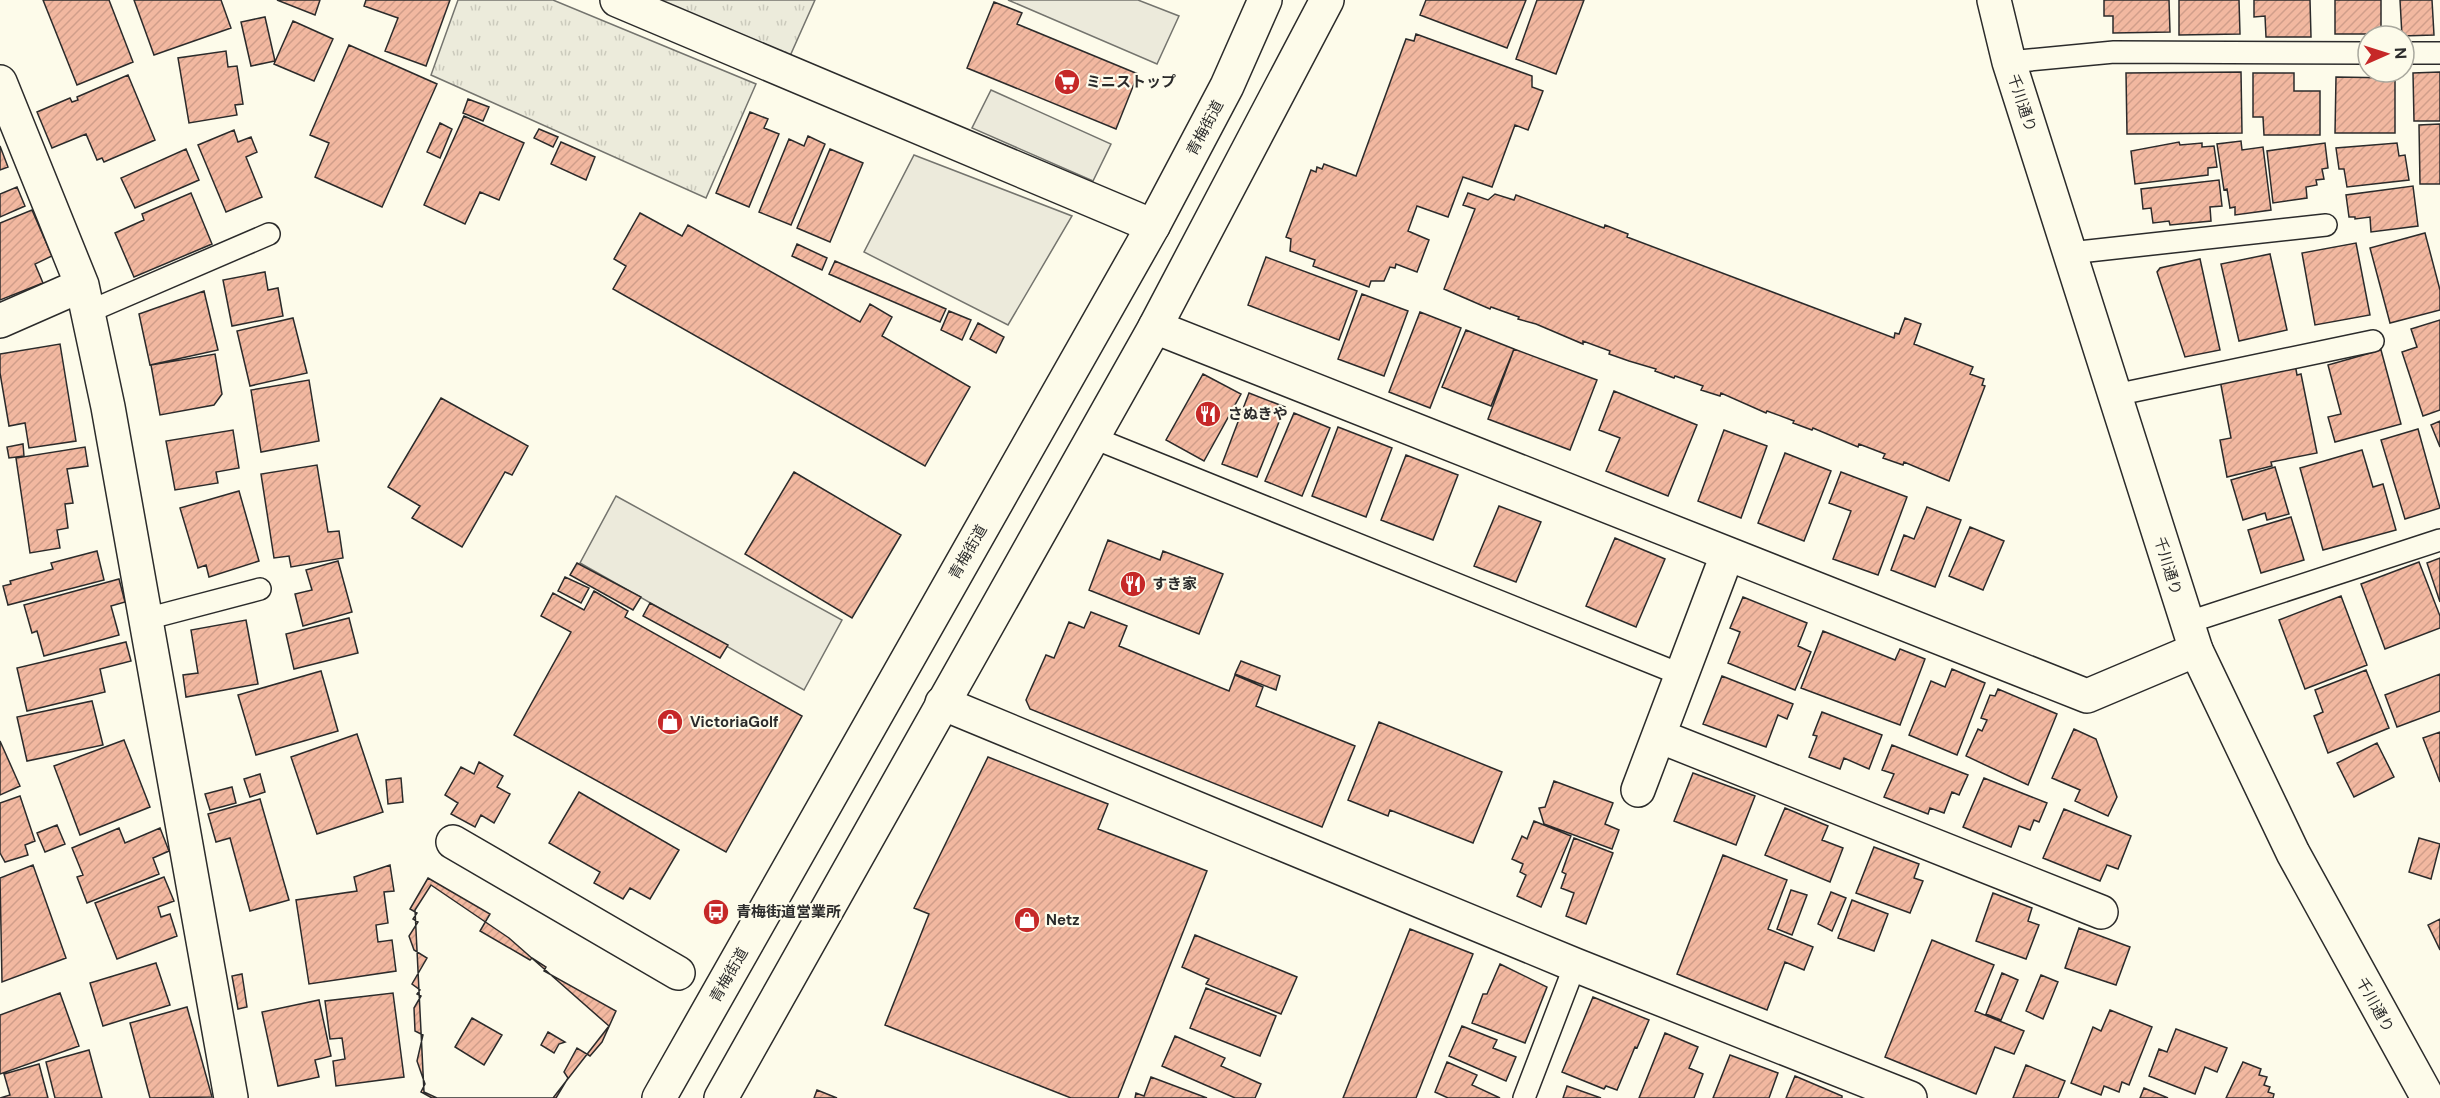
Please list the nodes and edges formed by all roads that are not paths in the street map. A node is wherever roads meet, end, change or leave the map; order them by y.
1 (617, 0) edge
2 (1265, 0) edge
3 (1327, 0) edge
4 (1994, 0) edge
5 (2356, 53) edge
6 (2416, 53) edge
7 (2440, 53) edge
8 (2009, 62) junction
9 (0, 82) edge
10 (2326, 225) dead end
11 (1153, 226) junction
12 (268, 234) dead end
13 (2070, 253) junction
14 (85, 298) junction
15 (0, 321) edge
16 (1155, 327) junction
17 (2373, 341) dead end
18 (2115, 395) junction
19 (1094, 438) junction
20 (2440, 540) edge
21 (1727, 555) junction
22 (260, 589) dead end
23 (146, 619) junction
24 (2191, 637) junction
25 (1682, 675) junction
26 (942, 703) junction
27 (1659, 736) junction
28 (1638, 790) dead end
29 (453, 842) dead end
30 (2101, 912) dead end
31 (1575, 965) junction
32 (678, 973) dead end
33 (231, 1098) edge
34 (659, 1098) edge
35 (721, 1098) edge
36 (1524, 1098) edge
37 (1910, 1098) edge
38 (2428, 1098) edge

1 - 11 street
2 - 11 street, 青梅街道
3 - 16 street
4 - 8 street, 千川通り
5 - 8 lane
6 - 7 lane
8 - 13 street, 千川通り
9 - 14 street
10 - 13 lane
11 - 34 street, 青梅街道
12 - 14 lane
13 - 18 street, 千川通り
14 - 15 street
14 - 23 street
16 - 19 street
16 - 21 street
17 - 18 lane
18 - 24 street, 千川通り
19 - 25 lane
19 - 26 street
20 - 24 lane
21 - 24 street
21 - 25 street
22 - 23 lane
23 - 33 street
24 - 38 street, 千川通り
25 - 27 street
26 - 31 street
26 - 35 street
27 - 28 street
27 - 30 street
29 - 32 street
31 - 36 lane
31 - 37 street

